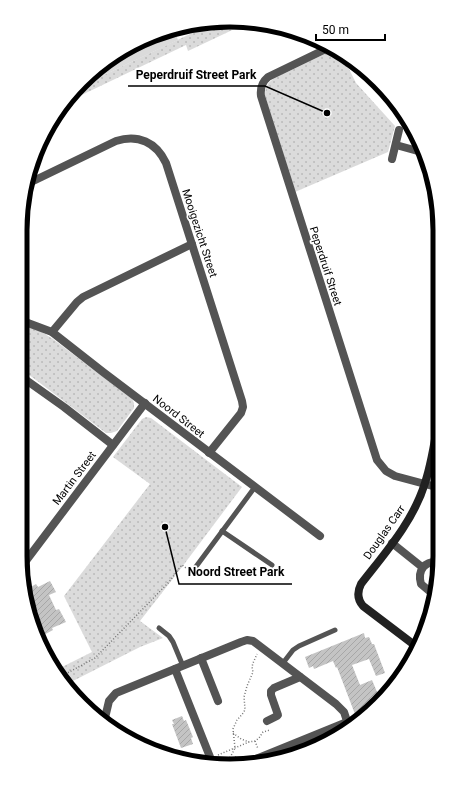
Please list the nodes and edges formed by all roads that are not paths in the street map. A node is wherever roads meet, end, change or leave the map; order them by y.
1 (324, 50) edge
2 (400, 130) dead end
3 (396, 145) junction
4 (417, 151) edge
5 (392, 159) dead end
6 (34, 178) edge
7 (192, 244) junction
8 (27, 323) edge
9 (52, 332) junction
10 (27, 382) edge
11 (145, 403) junction
12 (113, 445) junction
13 (433, 450) edge
14 (209, 453) junction
15 (425, 484) junction
16 (433, 486) edge
17 (254, 487) junction
18 (222, 531) junction
19 (320, 536) dead end
20 (392, 544) junction
21 (27, 559) edge
22 (433, 562) edge
23 (272, 565) dead end
24 (422, 568) junction
25 (192, 572) road end
26 (430, 591) edge
27 (159, 628) dead end
28 (335, 630) dead end
29 (413, 644) edge
30 (201, 658) junction
31 (283, 663) junction
32 (179, 667) junction
33 (300, 677) junction
34 (218, 701) dead end
35 (106, 717) edge
36 (267, 721) dead end
37 (347, 722) edge
38 (336, 729) edge
39 (265, 756) edge
40 (210, 758) edge

1 - 15 street, Peperdruif Street
2 - 3 street
3 - 4 street
3 - 5 street
6 - 7 street, Mooigezicht Street
7 - 9 street
7 - 14 street, Mooigezicht Street
8 - 9 street, Noord Street
9 - 11 street, Noord Street
10 - 12 street
11 - 12 street, Martin Street
11 - 14 street, Noord Street
12 - 21 street, Martin Street
13 - 15 street, Douglas Carr
14 - 17 street, Noord Street
15 - 16 street, Peperdruif Street
15 - 20 street, Douglas Carr
17 - 18 lane
17 - 19 street, Noord Street
18 - 23 lane
18 - 25 lane
20 - 24 street
20 - 29 street, Douglas Carr
22 - 24 street
24 - 26 street
27 - 32 lane
28 - 31 lane
30 - 31 street
30 - 32 street
30 - 34 street
31 - 33 street
32 - 35 street
32 - 40 street
33 - 36 street
33 - 37 street
38 - 39 street

